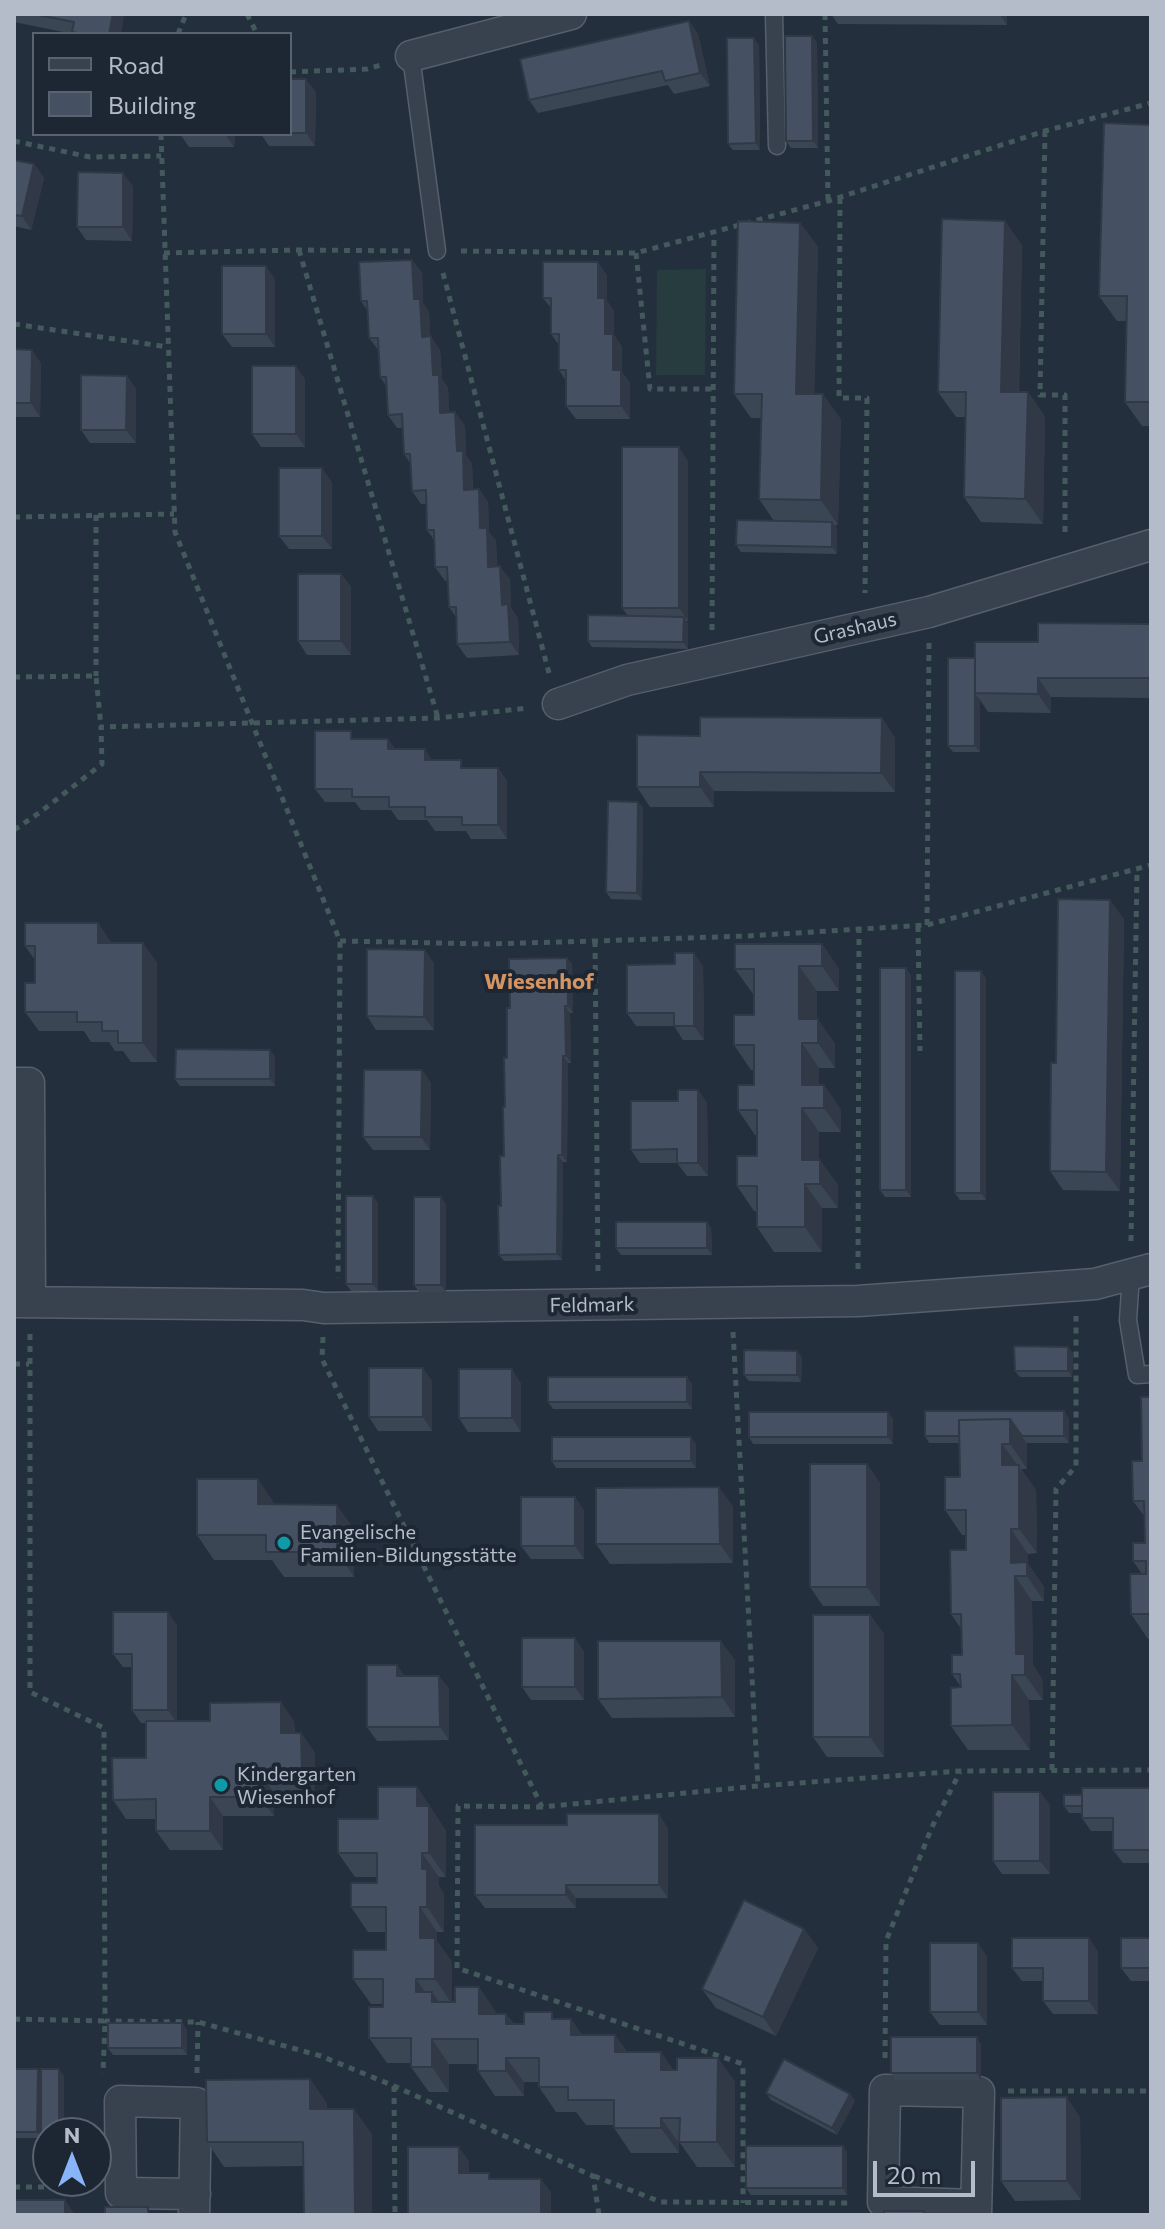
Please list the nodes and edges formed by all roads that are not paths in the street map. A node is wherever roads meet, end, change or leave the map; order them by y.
1 (571, 14) edge
2 (774, 14) edge
3 (411, 56) joint
4 (777, 146) dead end
5 (437, 251) road end
6 (1151, 545) edge
7 (558, 704) road end
8 (14, 1083) edge
9 (1141, 1272) edge
10 (22, 1302) edge
11 (1151, 1374) edge
12 (194, 2204) edge
13 (976, 2210) edge

1 - 3 street
2 - 4 lane
3 - 5 lane
6 - 7 street, Grashaus
8 - 10 street
9 - 10 street, Feldmark
9 - 11 lane
12 - 12 street
13 - 13 street

